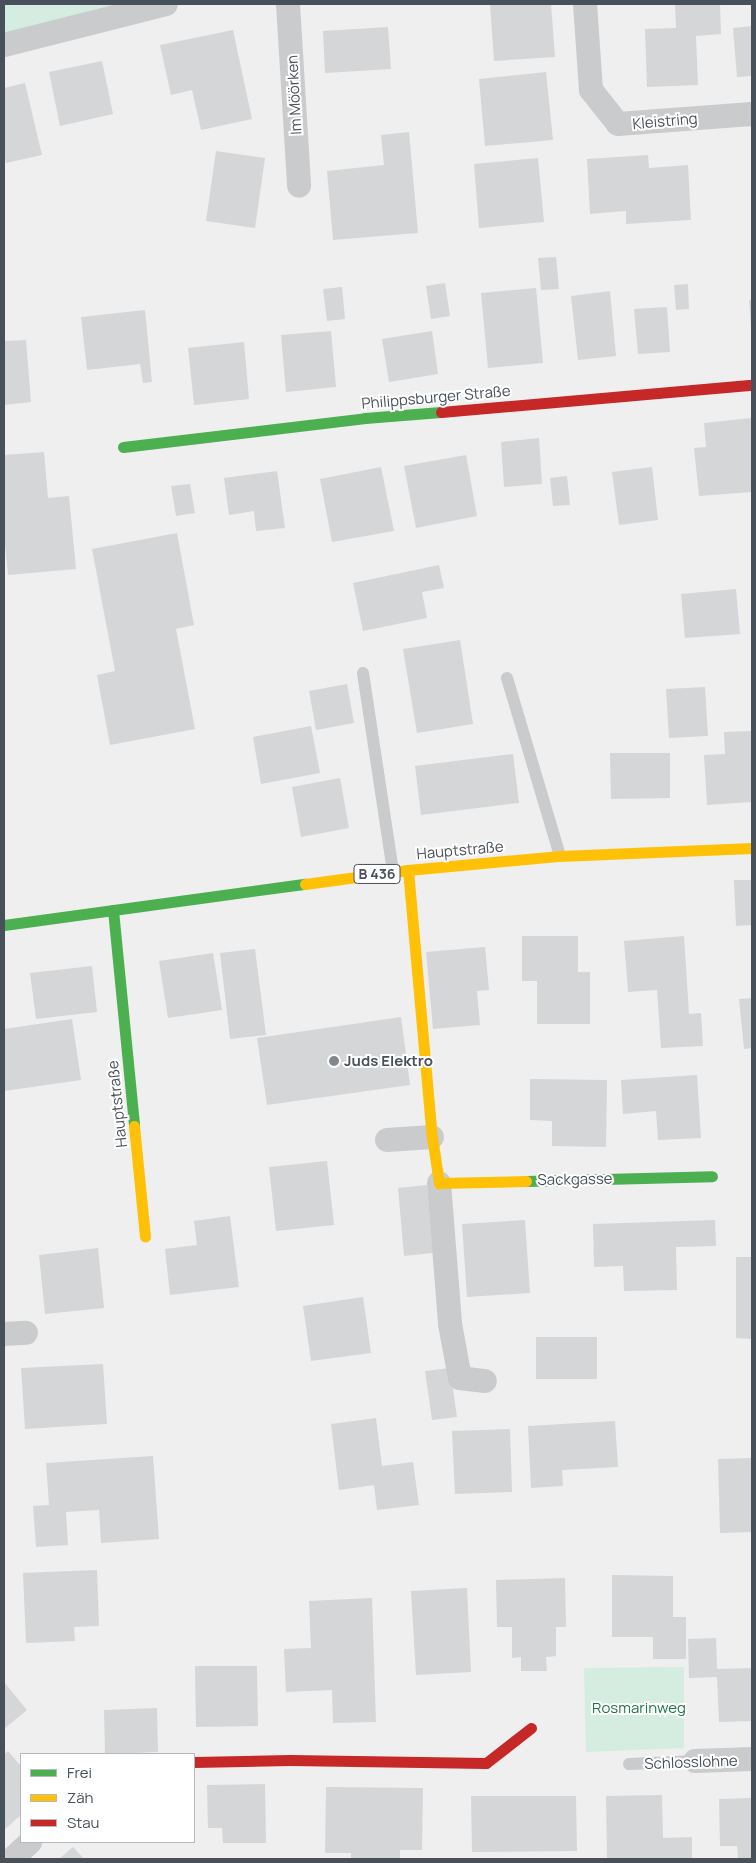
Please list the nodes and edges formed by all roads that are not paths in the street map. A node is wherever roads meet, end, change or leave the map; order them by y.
1 (166, 4) edge
2 (288, 4) edge
3 (585, 4) edge
4 (4, 45) edge
5 (752, 114) edge
6 (299, 186) dead end
7 (752, 385) edge
8 (123, 447) dead end
9 (363, 673) dead end
10 (507, 678) dead end
11 (752, 848) edge
12 (560, 856) junction
13 (408, 870) junction
14 (394, 872) junction
15 (113, 910) junction
16 (4, 925) edge
17 (432, 1137) junction
18 (386, 1140) dead end
19 (712, 1176) dead end
20 (439, 1183) junction
21 (145, 1236) dead end
22 (485, 1382) dead end
23 (531, 1728) dead end
24 (752, 1759) edge
25 (695, 1761) joint
26 (195, 1762) edge
27 (629, 1764) dead end
28 (29, 1843) edge
29 (12, 1859) edge

1 - 4 street
2 - 6 street, Im Möörken
3 - 5 street, Kleistring
7 - 8 street, Philippsburger Straße
9 - 14 lane
10 - 12 lane
11 - 12 street, Hauptstraße / B 436
12 - 13 street, Hauptstraße / B 436
13 - 14 street, Hauptstraße / B 436
13 - 17 street
14 - 15 street, Hauptstraße / B 436
15 - 16 street, Hauptstraße / B 436
15 - 21 street, Hauptstraße
17 - 18 street
17 - 20 street
19 - 20 street, Sackgasse
20 - 22 street
23 - 26 street
24 - 25 street, Schlosslohne
25 - 27 lane, Schlosslohne
28 - 29 street

